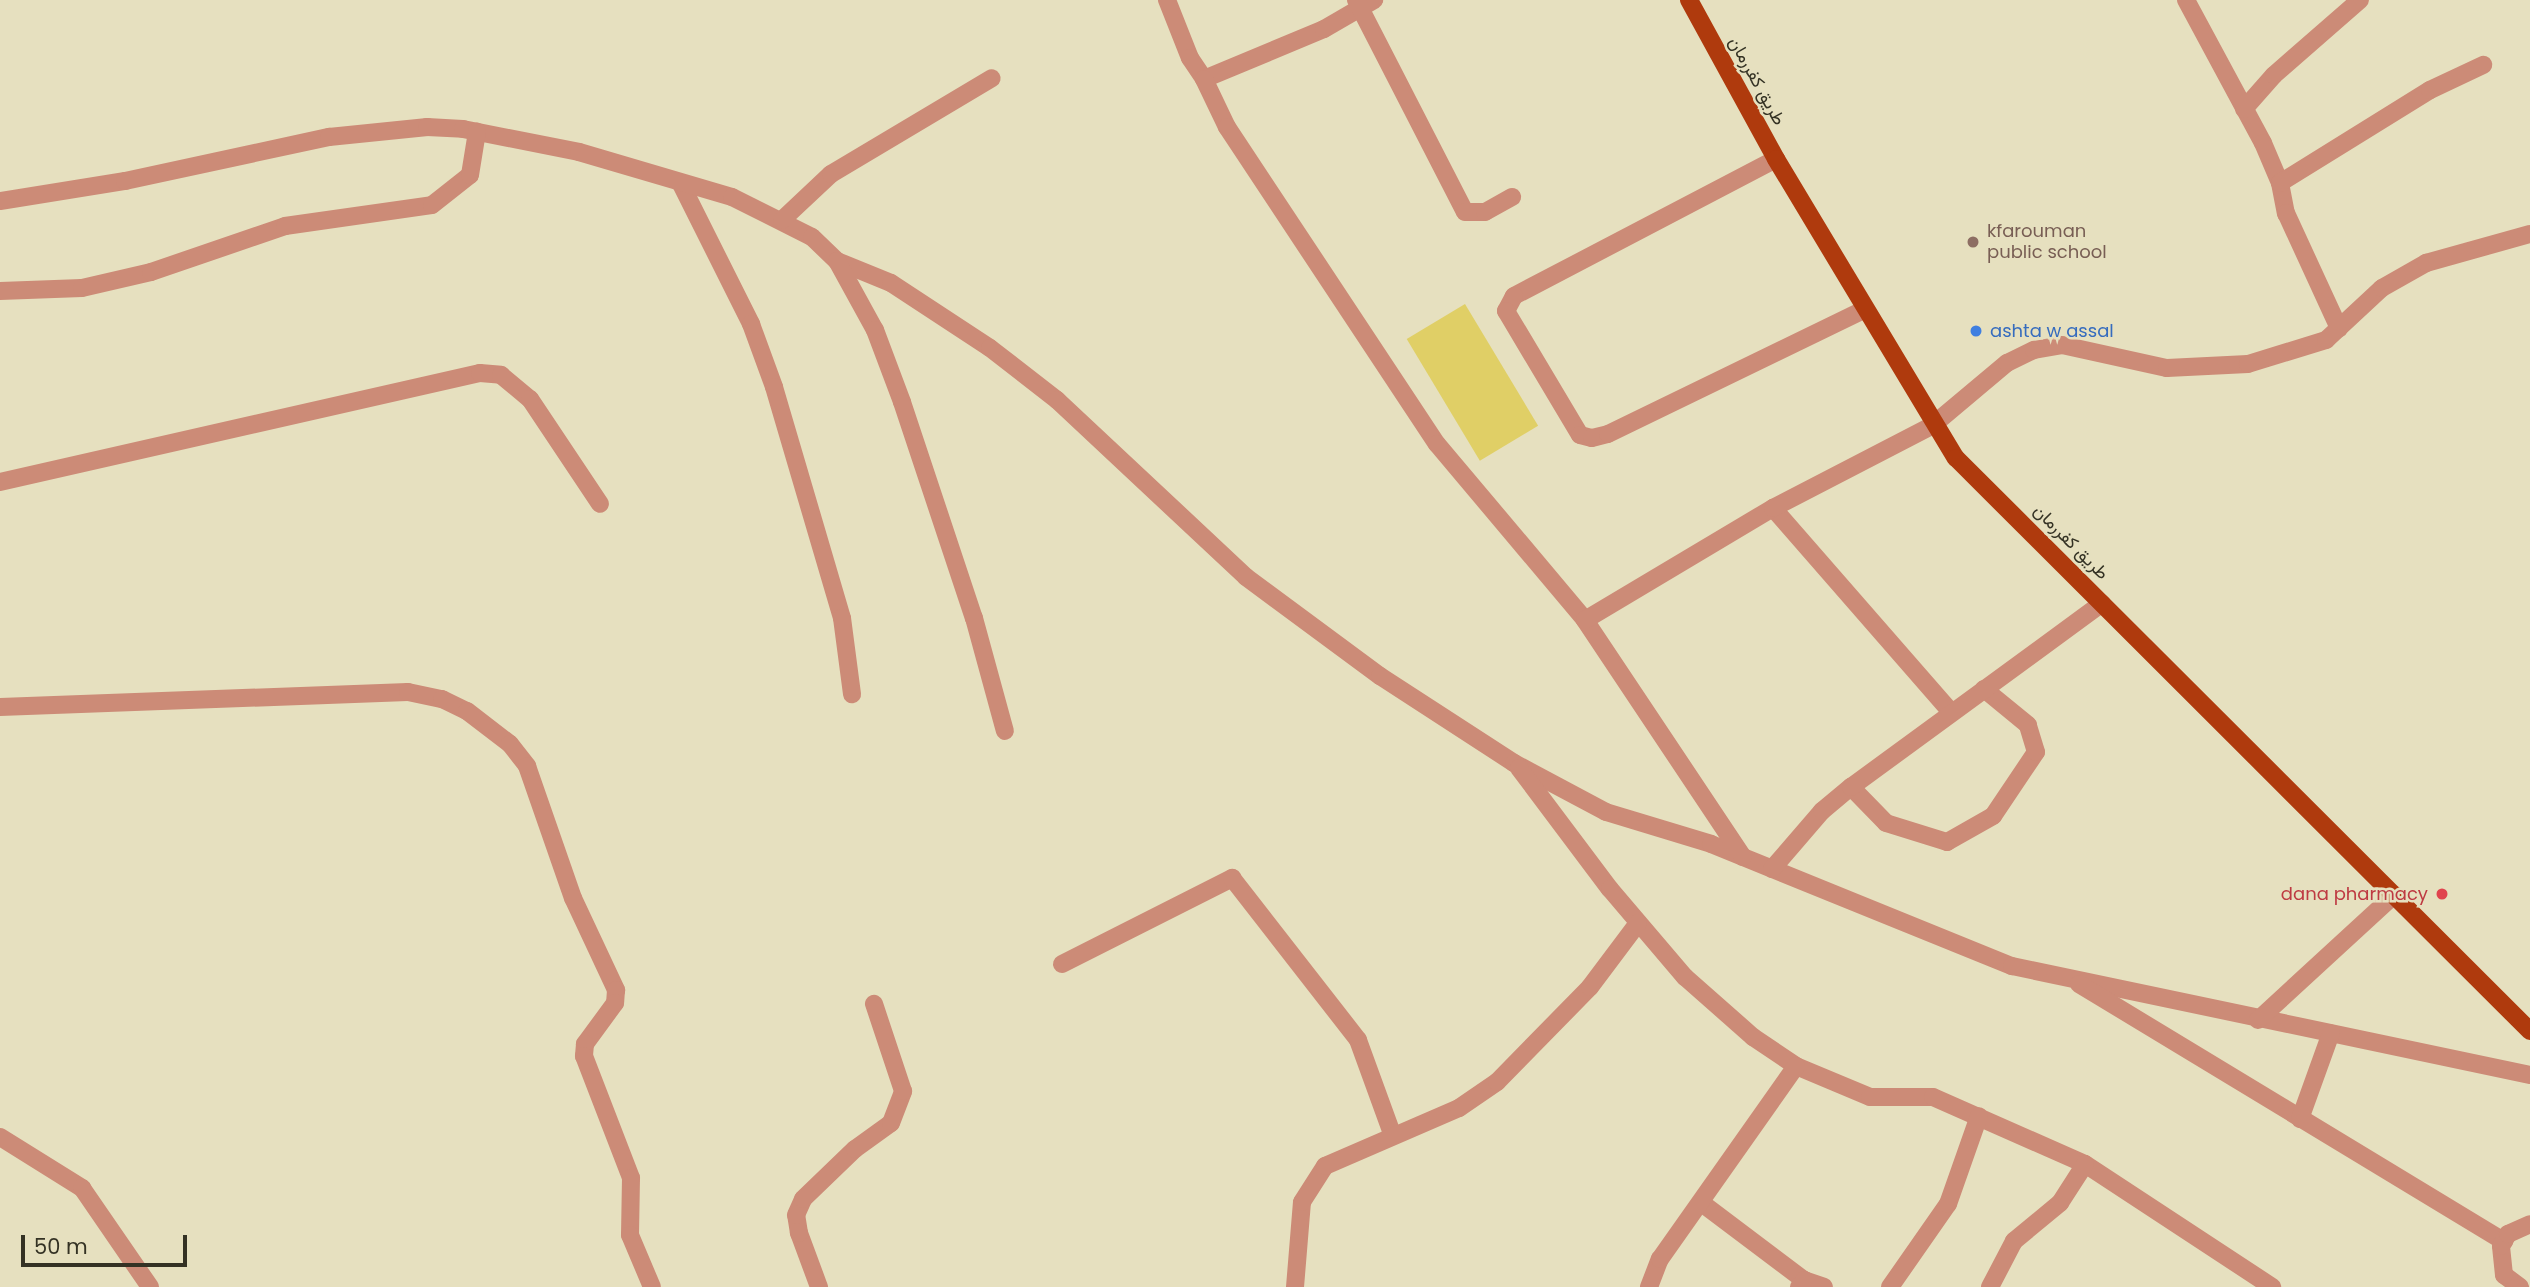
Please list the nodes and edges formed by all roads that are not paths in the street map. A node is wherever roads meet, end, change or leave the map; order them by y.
1 (1167, 0) edge
2 (1689, 0) edge
3 (2186, 0) edge
4 (2360, 0) edge
5 (1363, 4) edge
6 (2483, 65) dead end
7 (992, 78) dead end
8 (1204, 79) junction
9 (2244, 108) junction
10 (477, 132) junction
11 (1776, 159) junction
12 (681, 184) junction
13 (2280, 184) junction
14 (1512, 197) dead end
15 (0, 201) edge
16 (782, 220) junction
17 (2530, 234) edge
18 (837, 261) junction
19 (0, 291) edge
20 (1865, 309) junction
21 (2339, 328) junction
22 (1933, 425) junction
23 (0, 482) edge
24 (600, 504) dead end
25 (1773, 508) junction
26 (2102, 603) junction
27 (1585, 620) junction
28 (1984, 689) junction
29 (852, 694) dead end
30 (0, 707) edge
31 (1951, 712) junction
32 (1005, 732) dead end
33 (1514, 763) junction
34 (1852, 787) junction
35 (1743, 857) junction
36 (1772, 869) junction
37 (2394, 895) junction
38 (1637, 923) junction
39 (1062, 964) dead end
40 (2064, 975) junction
41 (874, 1004) dead end
42 (2259, 1020) junction
43 (2530, 1031) edge
44 (2331, 1033) junction
45 (1796, 1066) junction
46 (2530, 1075) edge
47 (1979, 1116) junction
48 (2300, 1119) junction
49 (1393, 1136) junction
50 (0, 1137) edge
51 (2085, 1164) junction
52 (1703, 1204) junction
53 (2530, 1224) edge
54 (2504, 1241) junction
55 (1802, 1284) edge
56 (2516, 1286) edge
57 (150, 1287) edge
58 (652, 1287) edge
59 (819, 1287) edge
60 (1295, 1287) edge
61 (1649, 1287) edge
62 (1824, 1287) edge
63 (1890, 1287) edge
64 (1990, 1287) edge
65 (2272, 1287) edge

1 - 8 street
2 - 11 main road, طريق كفررمان
3 - 9 street
4 - 9 street
5 - 8 street
5 - 14 street
6 - 13 street
7 - 16 street
8 - 27 street
9 - 13 street
10 - 12 street
10 - 15 street
10 - 19 street
11 - 20 main road, طريق كفررمان
11 - 20 street
12 - 16 street
12 - 29 street
13 - 21 street
16 - 18 street
17 - 21 street
18 - 32 street
18 - 33 street
20 - 22 main road, طريق كفررمان
21 - 22 street
22 - 25 street
22 - 26 main road, طريق كفررمان
23 - 24 street
25 - 27 street
25 - 31 street
26 - 28 street
26 - 37 main road, طريق كفررمان
27 - 35 street
28 - 31 street
28 - 34 street
30 - 58 street
31 - 34 street
33 - 35 street
33 - 38 street
34 - 36 street
35 - 36 street
36 - 40 street
37 - 42 street
37 - 43 main road, طريق كفررمان
38 - 45 street
38 - 49 street
39 - 49 street
40 - 42 street
40 - 48 street
41 - 59 street
42 - 44 street
44 - 46 street
44 - 48 street
45 - 47 street
45 - 52 street
47 - 51 street
47 - 63 street
48 - 54 street
49 - 60 street
50 - 57 street
51 - 64 street
51 - 65 street
52 - 55 street
52 - 61 street
53 - 54 street
54 - 56 street
55 - 62 street

